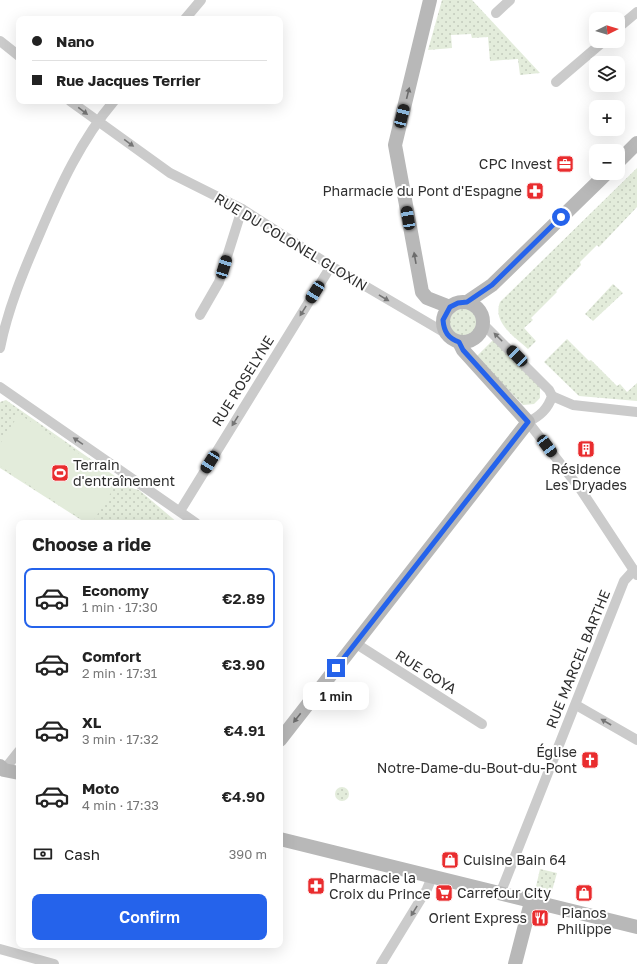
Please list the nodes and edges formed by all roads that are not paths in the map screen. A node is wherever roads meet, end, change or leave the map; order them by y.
1 (430, 0) edge
2 (510, 0) edge
3 (195, 2) edge
4 (637, 12) edge
5 (496, 13) dead end
6 (187, 16) edge
7 (625, 22) edge
8 (0, 41) edge
9 (596, 48) edge
10 (16, 54) edge
11 (556, 82) dead end
12 (74, 104) edge
13 (112, 104) edge
14 (98, 121) junction
15 (637, 143) edge
16 (625, 155) edge
17 (600, 180) edge
18 (242, 209) junction
19 (331, 266) junction
20 (492, 285) junction
21 (467, 302) junction
22 (450, 307) junction
23 (480, 310) junction
24 (200, 315) dead end
25 (483, 324) junction
26 (2, 332) edge
27 (446, 334) junction
28 (459, 342) junction
29 (0, 348) edge
30 (0, 387) edge
31 (551, 401) junction
32 (637, 412) edge
33 (528, 422) junction
34 (180, 511) junction
35 (192, 520) edge
36 (635, 572) edge
37 (355, 643) junction
38 (576, 705) junction
39 (482, 724) dead end
40 (283, 736) edge
41 (637, 740) edge
42 (16, 754) edge
43 (1, 770) edge
44 (16, 772) edge
45 (283, 840) edge
46 (432, 877) junction
47 (500, 894) junction
48 (531, 902) junction
49 (637, 927) edge
50 (0, 949) edge
51 (54, 964) edge
52 (381, 964) edge
53 (515, 964) edge

22 -> 1 street
2 - 5 street
3 - 6 street
4 - 7 street
8 - 10 street
9 - 11 street
12 -> 14 street, RUE DU COLONEL GLOXIN
13 - 14 street
14 -> 18 street, RUE DU COLONEL GLOXIN
14 - 26 street
15 - 16 street
17 - 20 street
18 - 19 street, RUE DU COLONEL GLOXIN
18 - 24 street
19 -> 27 street, RUE DU COLONEL GLOXIN
19 -> 34 street, RUE ROSELYNE
20 - 21 street
20 - 23 street
21 - 22 street
21 - 23 street
22 - 27 street
23 - 25 street
25 - 28 street
31 -> 25 street
26 - 29 street
27 - 28 street
28 - 33 street
34 -> 30 street
31 - 32 street
31 - 33 street
33 - 36 street
33 - 37 street
34 - 35 street
36 - 38 street, RUE MARCEL BARTHE
37 - 39 street, RUE GOYA
37 -> 40 street
41 -> 38 street
38 - 47 street, RUE MARCEL BARTHE
42 - 43 street
43 - 44 street
45 - 46 street
46 - 47 street
46 -> 52 street
47 - 48 street
48 - 49 street
48 - 53 street
50 - 51 street

